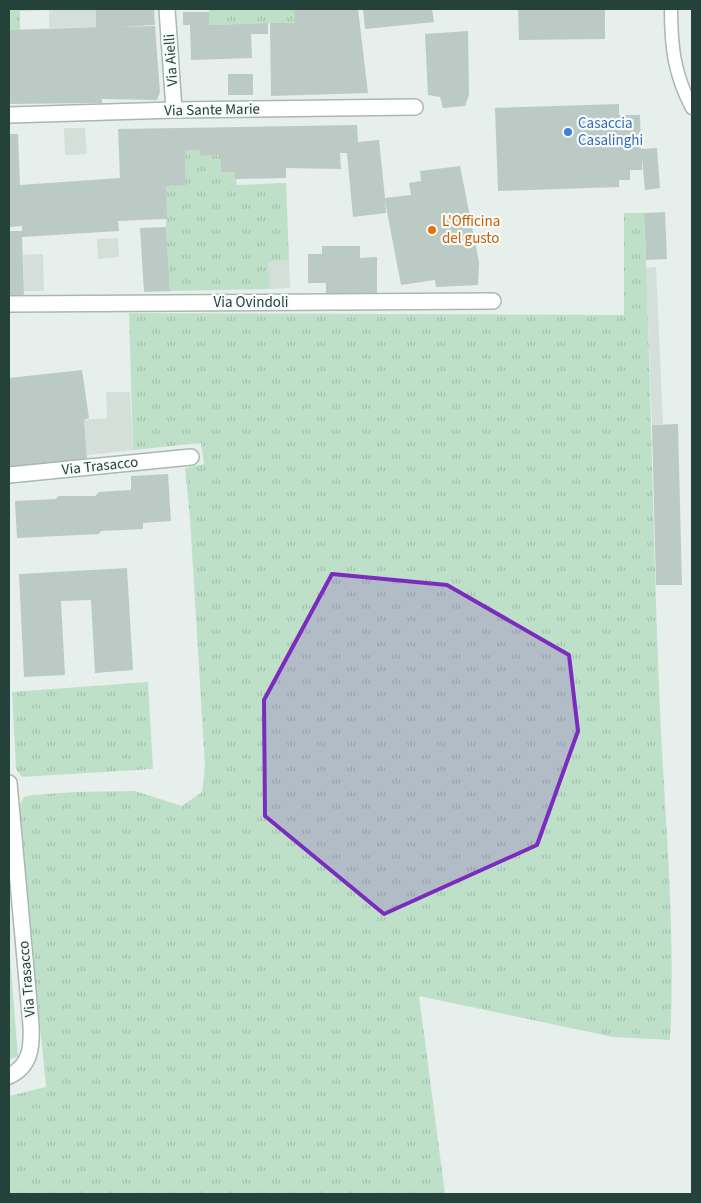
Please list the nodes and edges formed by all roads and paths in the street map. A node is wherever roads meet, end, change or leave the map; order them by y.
1 (167, 9) edge
2 (671, 9) edge
3 (415, 106) dead end
4 (692, 108) edge
5 (174, 110) junction
6 (9, 115) edge
7 (494, 301) dead end
8 (9, 304) edge
9 (191, 457) dead end
10 (9, 475) edge
11 (9, 783) edge
12 (9, 1076) edge

1 - 5 street, Via Aielli
2 - 4 lane
3 - 5 street, Via Sante Marie
5 - 6 street, Via Sante Marie
7 - 8 street, Via Ovindoli
9 - 10 street, Via Trasacco
11 - 12 street, Via Trasacco

